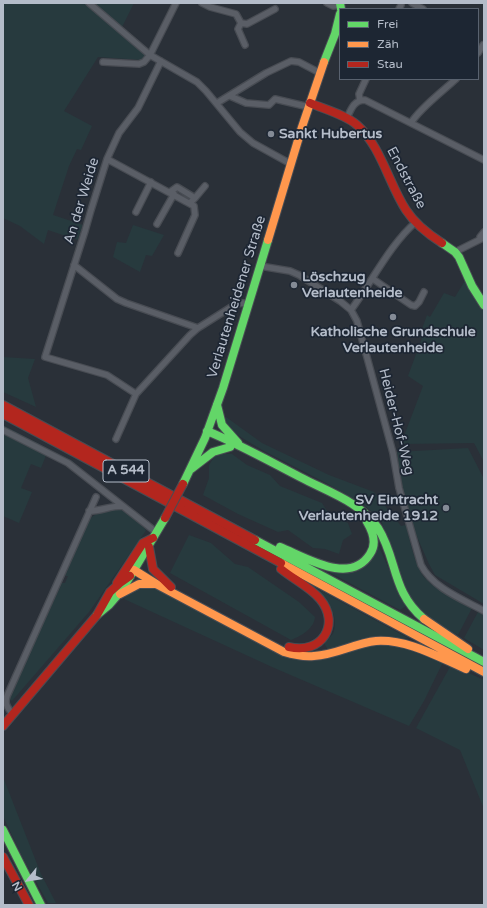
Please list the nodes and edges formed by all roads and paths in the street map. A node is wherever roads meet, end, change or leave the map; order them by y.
1 (89, 3) edge
2 (176, 3) edge
3 (202, 3) edge
4 (327, 3) edge
5 (412, 3) edge
6 (340, 8) edge
7 (421, 8) edge
8 (275, 9) dead end
9 (339, 13) edge
10 (241, 23) junction
11 (245, 46) dead end
12 (150, 55) junction
13 (161, 61) junction
14 (103, 62) dead end
15 (320, 73) junction
16 (366, 80) edge
17 (455, 80) edge
18 (230, 96) junction
19 (360, 100) junction
20 (217, 103) junction
21 (309, 105) junction
22 (347, 118) junction
23 (411, 123) junction
24 (107, 159) junction
25 (484, 160) edge
26 (291, 164) junction
27 (151, 182) junction
28 (205, 186) dead end
29 (172, 193) junction
30 (195, 198) junction
31 (190, 203) junction
32 (136, 212) dead end
33 (416, 222) junction
34 (157, 224) dead end
35 (484, 232) edge
36 (482, 238) edge
37 (455, 252) junction
38 (178, 253) dead end
39 (74, 266) junction
40 (260, 266) junction
41 (372, 279) junction
42 (424, 292) dead end
43 (248, 304) junction
44 (484, 305) edge
45 (351, 310) junction
46 (198, 328) junction
47 (136, 394) junction
48 (3, 405) edge
49 (217, 405) junction
50 (3, 414) edge
51 (3, 430) edge
52 (206, 434) junction
53 (116, 438) dead end
54 (230, 447) junction
55 (244, 448) junction
56 (191, 469) junction
57 (96, 497) dead end
58 (122, 506) junction
59 (90, 511) junction
60 (154, 535) junction
61 (250, 537) junction
62 (149, 547) junction
63 (266, 555) junction
64 (134, 570) junction
65 (158, 585) junction
66 (116, 586) junction
67 (171, 587) junction
68 (120, 594) junction
69 (484, 611) edge
70 (97, 615) junction
71 (484, 662) edge
72 (484, 672) edge
73 (484, 677) edge
74 (13, 715) junction
75 (3, 726) edge
76 (3, 830) edge
77 (3, 857) edge
78 (29, 905) edge
79 (41, 905) edge

1 - 12 street
2 - 12 street
3 - 10 street
4 - 6 street
5 - 7 street
8 - 10 street
9 - 15 main road, Verlautenheidener Straße
10 - 11 street
12 - 13 street
12 - 14 street
13 - 20 street
13 - 24 street, An der Weide
15 - 18 street
15 - 21 main road, Verlautenheidener Straße
16 - 19 street
17 - 23 street
18 - 20 street
18 - 21 street
19 - 22 street
19 - 23 street
20 - 26 street
21 - 22 main road, Endstraße
21 - 26 main road, Verlautenheidener Straße
22 - 33 main road, Endstraße
23 - 25 street
24 - 27 street
24 - 39 street, An der Weide
26 - 40 main road, Verlautenheidener Straße
27 - 29 street
27 - 32 street
28 - 30 street
29 - 30 street
29 - 31 street
29 - 34 street
30 - 31 street
31 - 38 street
33 - 37 main road, Endstraße
33 - 41 street
35 - 36 street
36 - 37 street
37 - 44 main road
39 - 46 street
39 - 47 street, An der Weide
40 - 43 main road, Verlautenheidener Straße
40 - 45 street, Heider-Hof-Weg
41 - 42 street
41 - 45 street
43 - 46 street
43 - 49 main road, Verlautenheidener Straße
45 - 69 street, Heider-Hof-Weg
46 - 47 street
47 - 53 street
48 - 61 main road, A 544
49 - 52 main road, Verlautenheidener Straße
49 - 55 main road
50 - 63 main road, A 544
51 - 58 street
52 - 54 main road
52 - 55 main road
52 - 56 main road, Verlautenheidener Straße
54 - 56 main road
54 - 61 main road
55 - 71 main road
56 - 60 main road, Verlautenheidener Straße, bridge
57 - 59 street
58 - 59 street
58 - 60 street
59 - 74 street
60 - 62 main road, Verlautenheidener Straße
60 - 66 main road
61 - 71 main road, A 544
62 - 64 main road, Verlautenheidener Straße
62 - 67 main road
63 - 67 main road
63 - 72 main road, A 544
64 - 65 main road
64 - 66 main road, Verlautenheidener Straße
64 - 67 main road
64 - 68 main road, Verlautenheidener Straße
65 - 68 main road
65 - 73 main road
66 - 70 main road, Verlautenheidener Straße
68 - 70 main road, Verlautenheidener Straße
70 - 74 main road, Verlautenheidener Straße
74 - 75 main road, Verlautenheidener Straße
76 - 79 main road
77 - 78 main road

